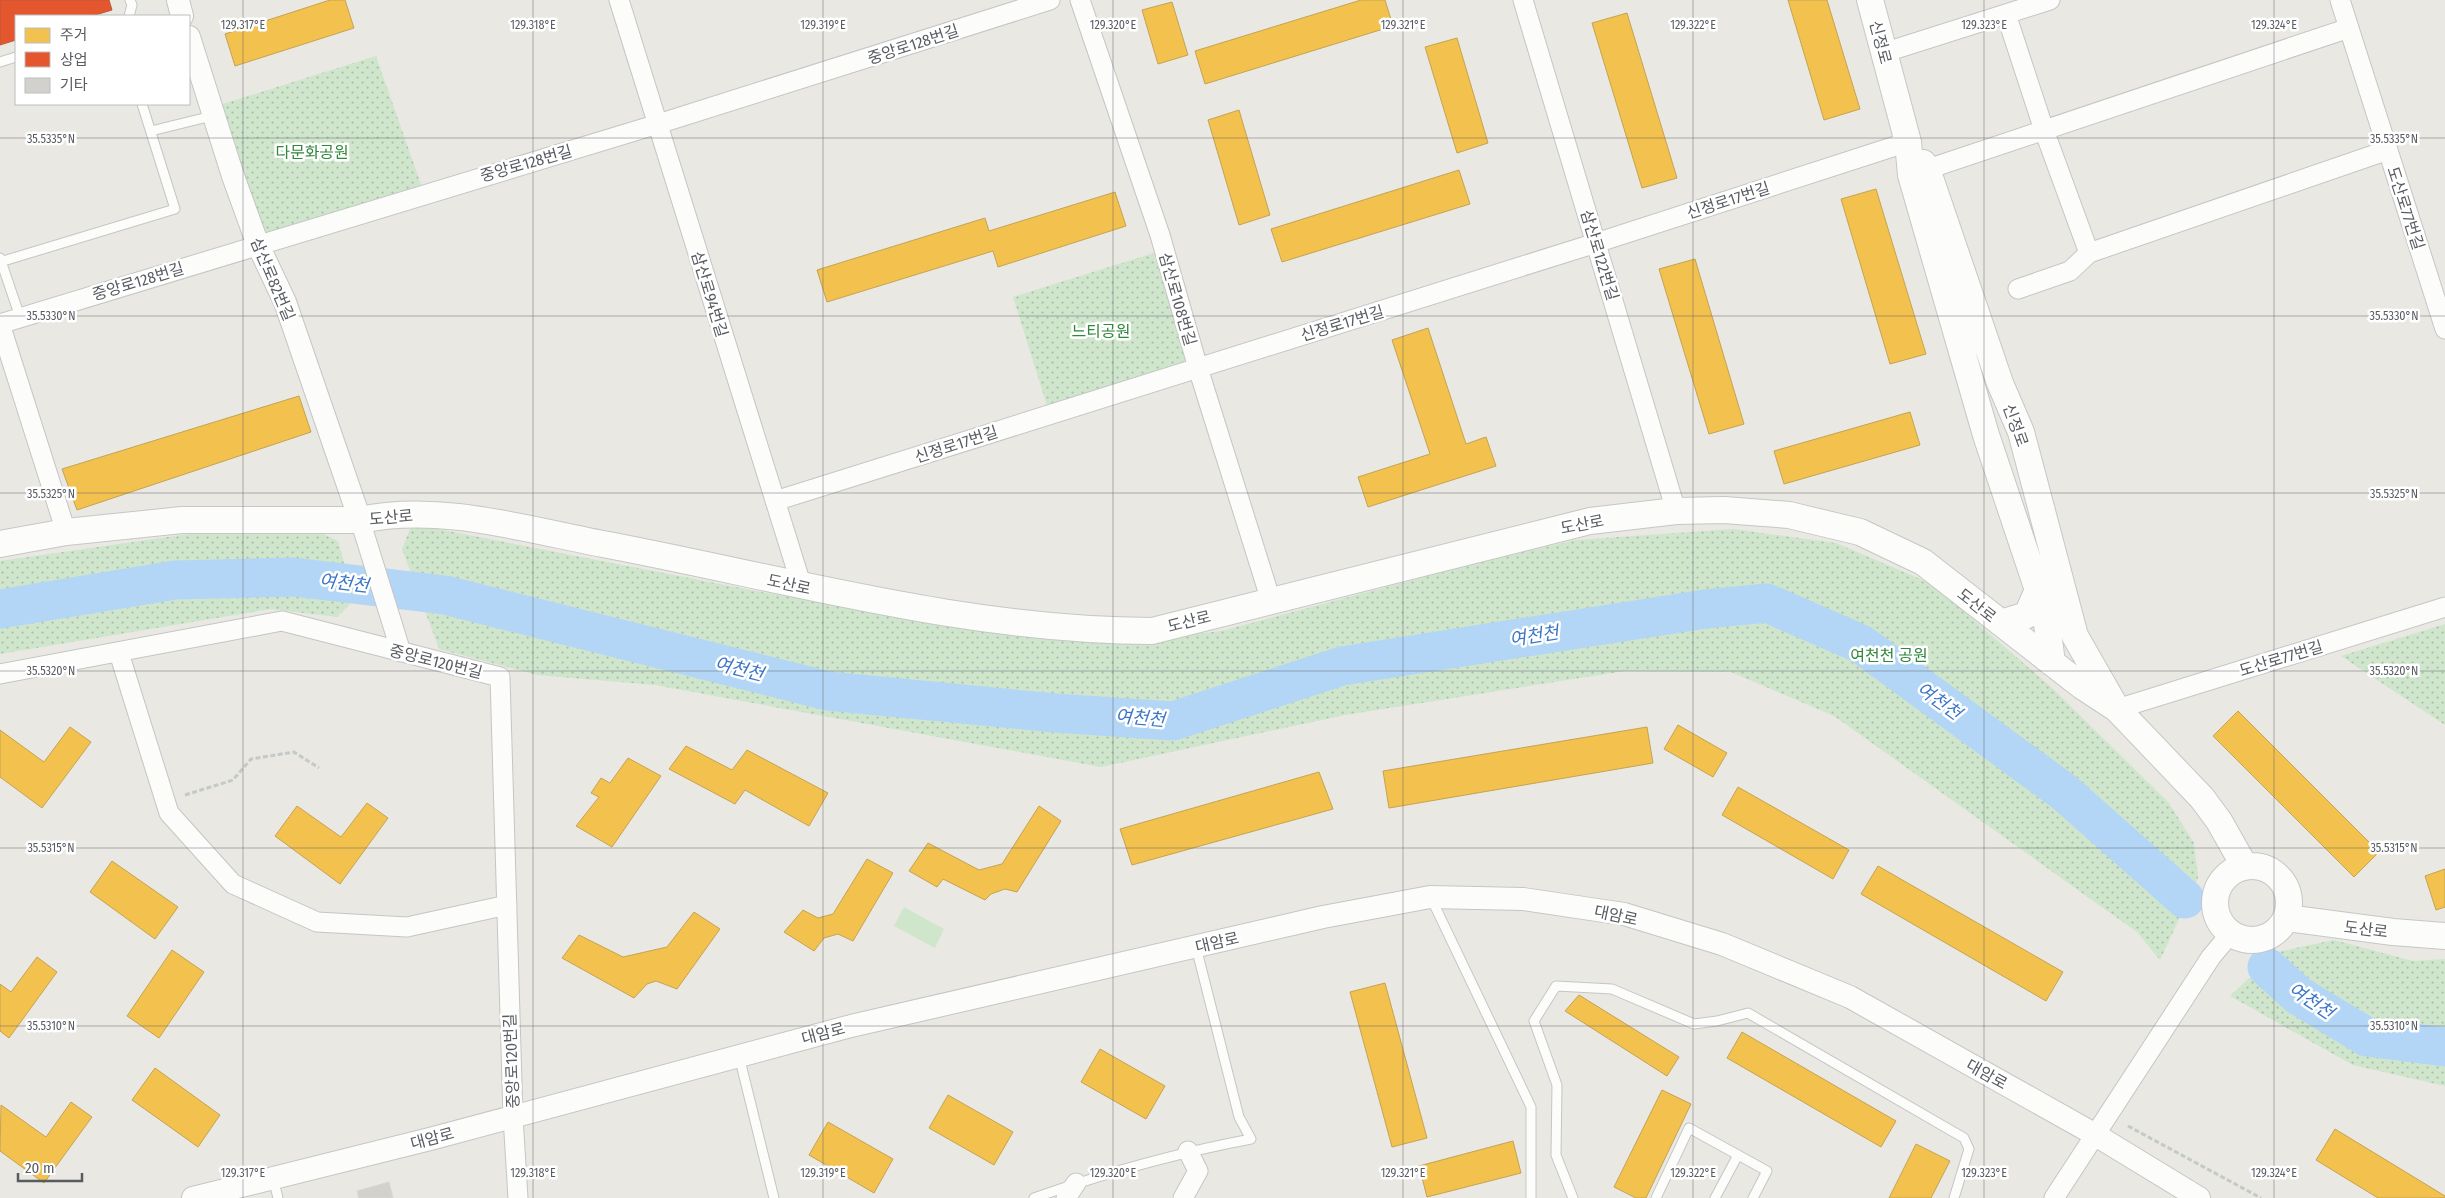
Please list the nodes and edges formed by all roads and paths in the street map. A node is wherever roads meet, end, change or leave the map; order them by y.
1 (130, 0) edge
2 (178, 0) edge
3 (619, 0) edge
4 (1050, 0) edge
5 (1080, 0) edge
6 (1523, 0) edge
7 (1870, 0) edge
8 (2050, 0) edge
9 (2340, 0) edge
10 (2006, 14) junction
11 (129, 15) edge
12 (182, 15) edge
13 (2349, 28) junction
14 (190, 40) edge
15 (1883, 52) junction
16 (15, 57) edge
17 (0, 62) edge
18 (142, 105) edge
19 (213, 116) junction
20 (658, 124) junction
21 (2044, 130) junction
22 (151, 131) junction
23 (1908, 142) junction
24 (2388, 150) junction
25 (1919, 172) junction
26 (1596, 243) junction
27 (258, 244) junction
28 (2089, 253) junction
29 (0, 261) edge
30 (2018, 288) dead end
31 (20, 317) junction
32 (0, 324) edge
33 (2445, 329) edge
34 (1198, 368) junction
35 (775, 501) junction
36 (1676, 511) junction
37 (360, 520) junction
38 (66, 532) junction
39 (0, 544) edge
40 (802, 587) junction
41 (2038, 590) junction
42 (1271, 601) junction
43 (2445, 607) edge
44 (2001, 623) junction
45 (402, 652) junction
46 (119, 653) junction
47 (2052, 663) junction
48 (0, 674) edge
49 (2117, 709) junction
50 (319, 768) dead end
51 (165, 802) junction
52 (2245, 867) junction
53 (1430, 897) junction
54 (507, 905) junction
55 (2286, 918) junction
56 (2231, 933) junction
57 (2445, 936) edge
58 (1196, 946) junction
59 (738, 1056) junction
60 (513, 1117) junction
61 (2128, 1126) dead end
62 (2094, 1134) junction
63 (1188, 1151) junction
64 (1738, 1155) junction
65 (275, 1188) edge
66 (1071, 1191) edge
67 (193, 1198) edge
68 (518, 1198) edge
69 (774, 1198) edge
70 (1034, 1198) edge
71 (1183, 1198) edge
72 (1531, 1198) edge
73 (1573, 1198) edge
74 (1656, 1198) edge
75 (1715, 1198) edge
76 (1753, 1198) edge
77 (1954, 1198) edge
78 (2054, 1198) edge
79 (2200, 1198) edge
80 (2261, 1198) edge

1 - 11 lane
2 - 12 street
3 - 20 street, 삼산로94번길
4 - 20 street, 중앙로128번길
5 - 34 street, 삼산로108번길
6 - 26 street, 삼산로122번길
7 - 15 main road, 신정로
8 - 10 street
9 - 13 street, 도산로77번길
10 - 15 street
10 - 21 street
13 - 21 street
13 - 24 street, 도산로77번길
14 - 19 street, 삼산로82번길
15 - 23 main road, 신정로
16 - 17 lane
18 - 22 lane
19 - 22 lane
19 - 27 street, 삼산로82번길
20 - 27 street, 중앙로128번길
20 - 35 street, 삼산로94번길
21 - 25 street
21 - 28 street
22 - 29 lane
23 - 25 main road, 신정로
23 - 26 street, 신정로17번길
24 - 28 street
24 - 33 street, 도산로77번길
25 - 41 main road, 신정로
25 - 49 main road, 신정로
26 - 34 street, 신정로17번길
26 - 36 street, 삼산로122번길
27 - 31 street, 중앙로128번길
27 - 37 street, 삼산로82번길
28 - 30 street
29 - 31 lane
31 - 32 street, 중앙로128번길
32 - 38 street
34 - 35 street, 신정로17번길
34 - 42 street, 삼산로108번길
35 - 40 street, 삼산로94번길
36 - 42 main road, 도산로
36 - 44 main road, 도산로
37 - 38 main road, 도산로
37 - 40 main road, 도산로
37 - 45 street
38 - 39 main road, 도산로
40 - 42 main road, 도산로
41 - 44 main road
41 - 47 main road, 신정로
43 - 49 street, 도산로77번길
44 - 47 main road, 도산로
45 - 46 street, 중앙로120번길
45 - 54 street, 중앙로120번길
46 - 48 street, 중앙로120번길
46 - 51 street
47 - 49 main road, 도산로
49 - 52 main road, 도산로
50 - 51 path
51 - 54 street
52 - 55 main road
52 - 56 main road
53 - 58 street, 대암로
53 - 62 street, 대암로
53 - 72 lane
54 - 60 street, 중앙로120번길
55 - 56 main road
55 - 57 main road, 도산로
56 - 62 street
58 - 59 street, 대암로
58 - 63 lane
59 - 60 street, 대암로
59 - 69 lane
60 - 65 street, 대암로
60 - 68 street, 중앙로120번길
61 - 80 path
62 - 78 street
62 - 79 street, 대암로
63 - 66 lane
63 - 71 street
64 - 74 lane
64 - 75 lane
64 - 76 lane
65 - 67 street, 대암로
66 - 70 lane
73 - 77 lane

